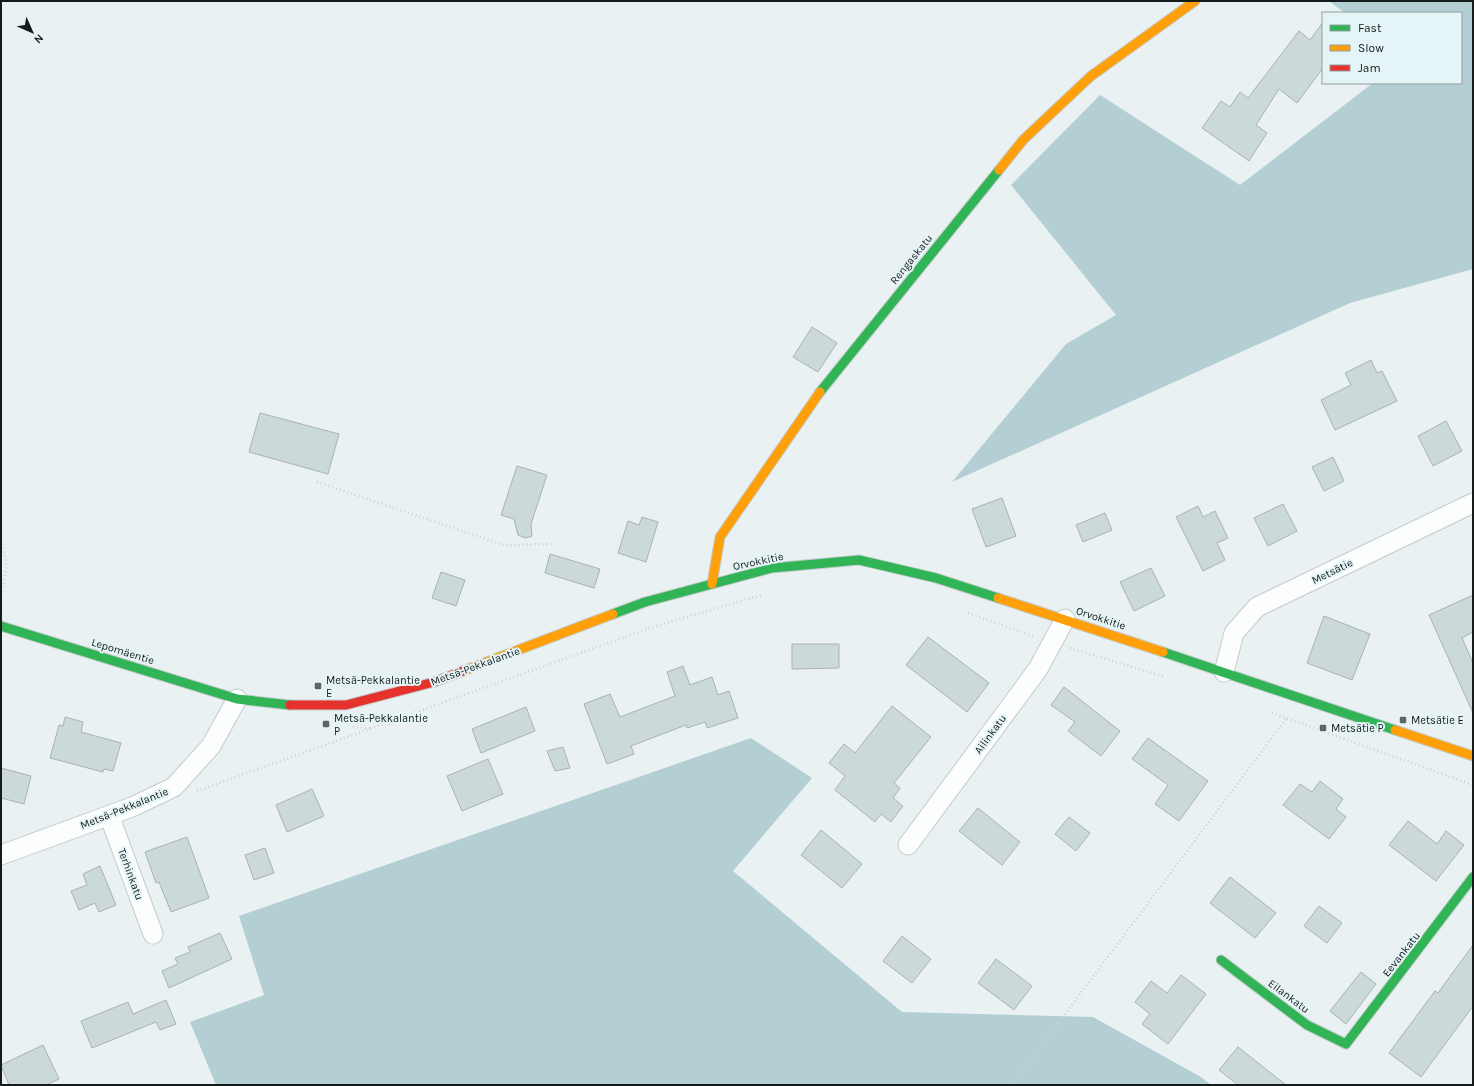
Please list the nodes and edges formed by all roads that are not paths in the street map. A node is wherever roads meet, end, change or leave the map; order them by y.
1 (1195, 1) edge
2 (1473, 503) edge
3 (712, 584) junction
4 (1065, 619) junction
5 (1, 626) edge
6 (1224, 672) junction
7 (237, 699) junction
8 (1473, 756) edge
9 (109, 815) junction
10 (908, 846) dead end
11 (1, 855) edge
12 (1473, 877) edge
13 (153, 934) dead end
14 (1221, 960) dead end
15 (1346, 1044) joint

1 - 3 street, Rengaskatu
2 - 6 street, Metsätie
3 - 4 street, Orvokkitie
3 - 7 street, Metsä-Pekkalantie
4 - 6 street, Orvokkitie
4 - 10 street, Ailinkatu
5 - 7 street, Lepomäentie
6 - 8 street, Orvokkitie
7 - 9 street, Metsä-Pekkalantie
9 - 11 street, Metsä-Pekkalantie
9 - 13 street, Terhinkatu
12 - 15 street, Eevankatu
14 - 15 street, Eilankatu

